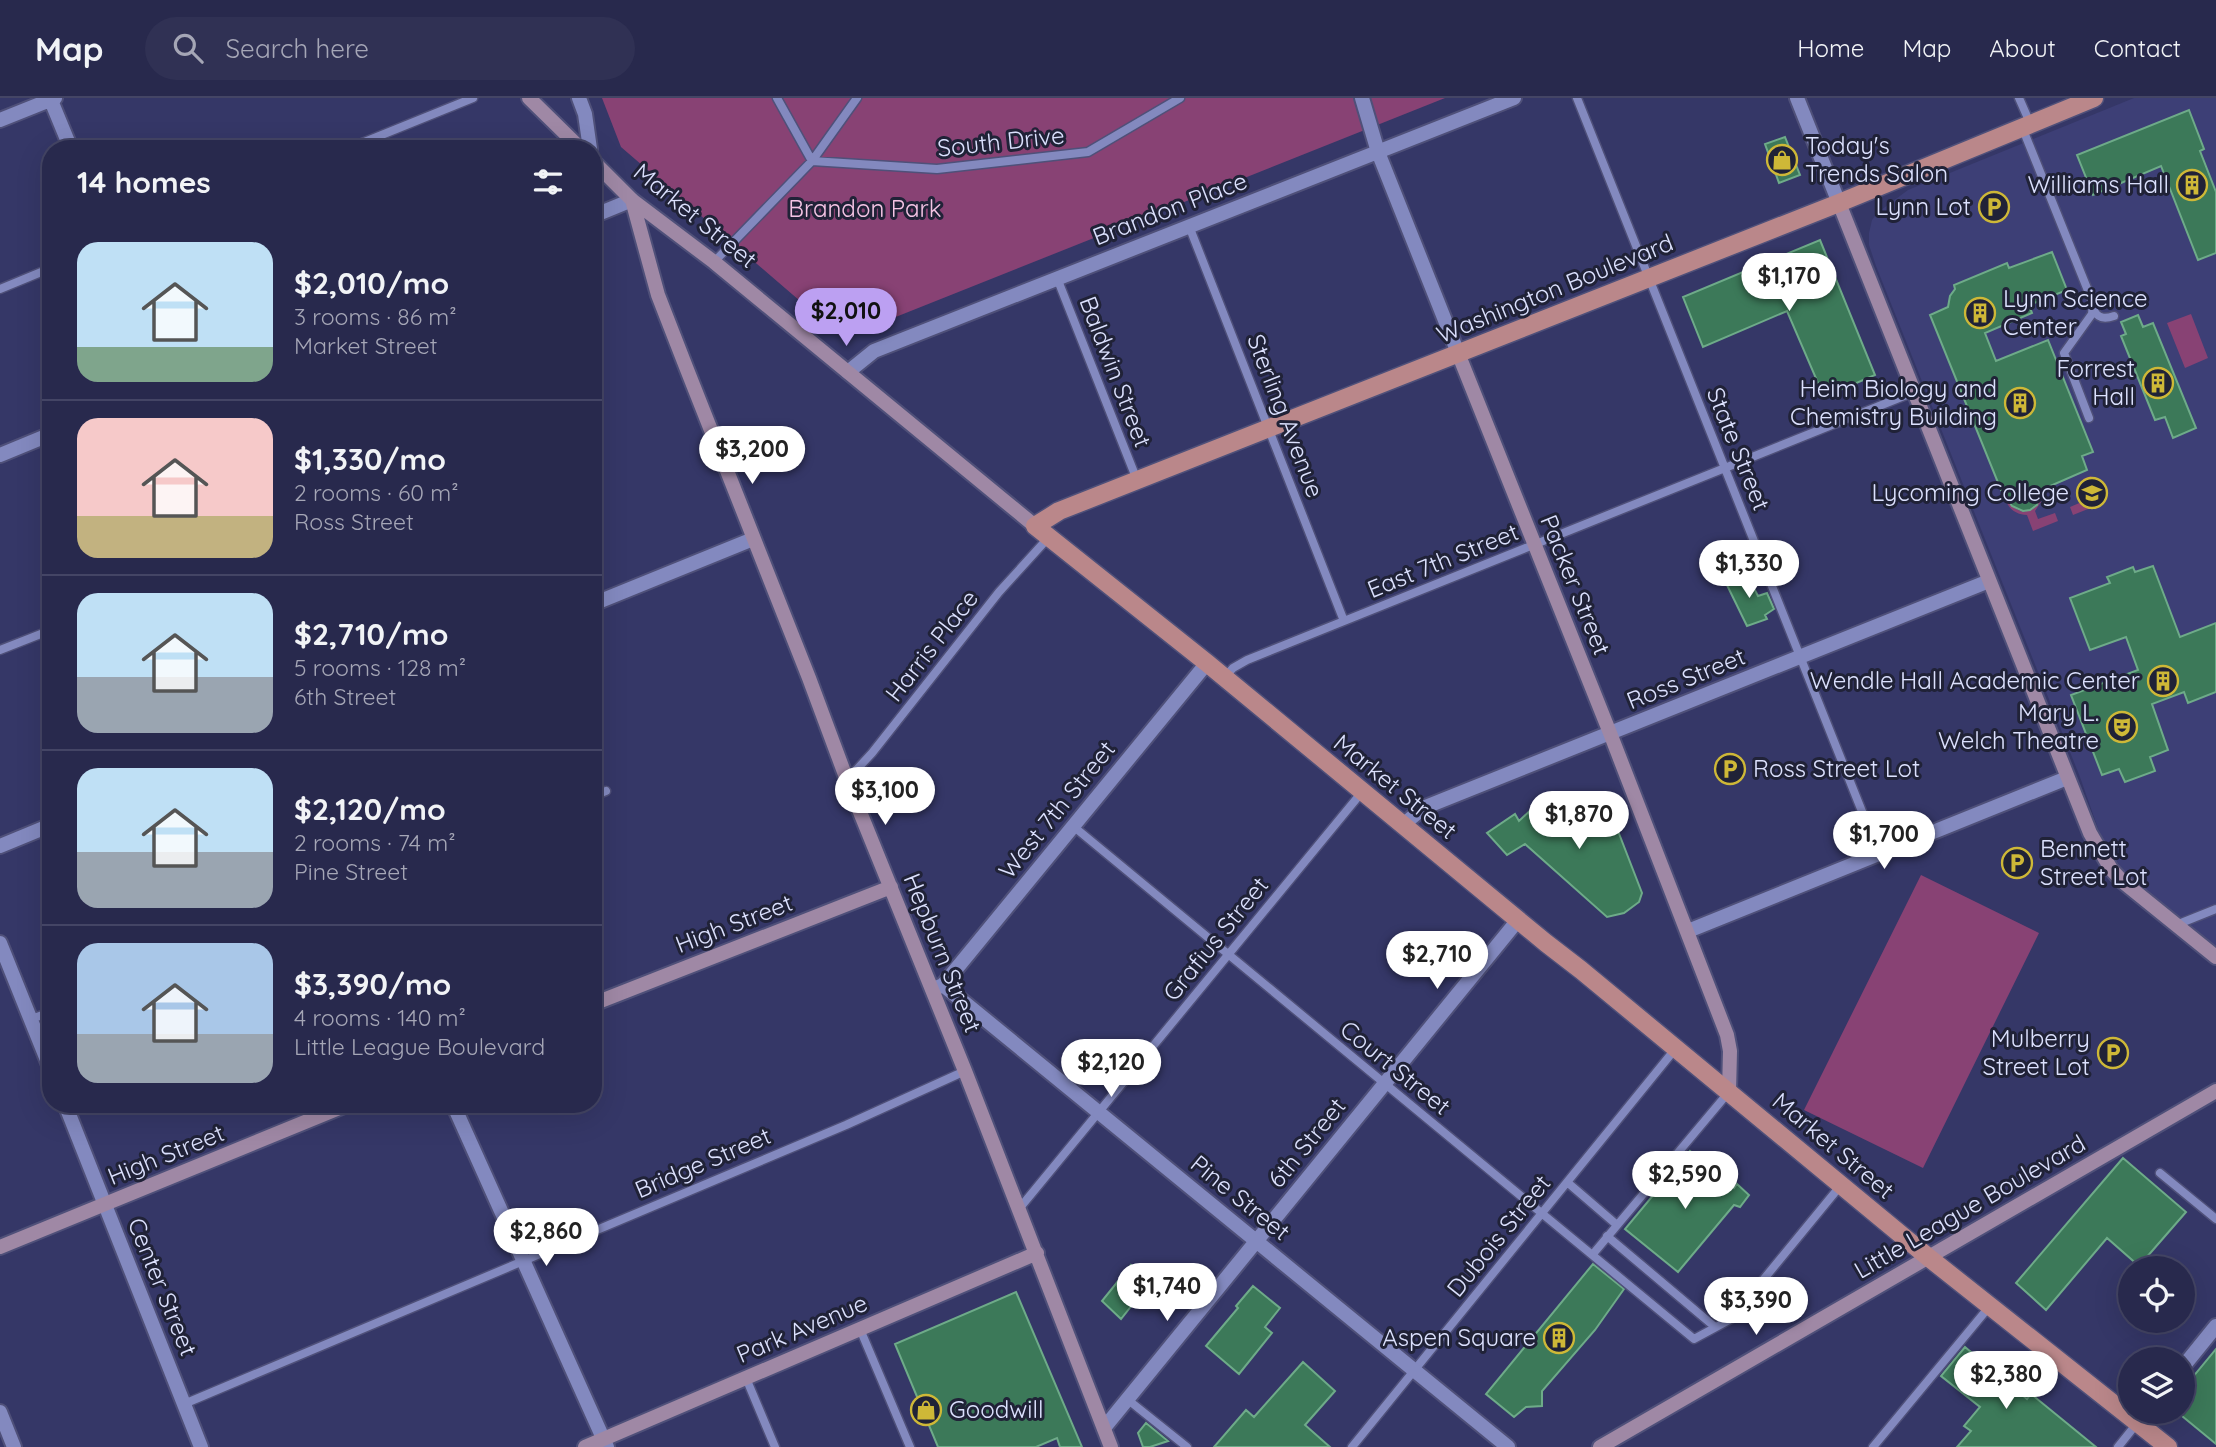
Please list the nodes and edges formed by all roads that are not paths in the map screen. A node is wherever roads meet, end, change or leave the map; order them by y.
1 (473, 98) edge
2 (528, 98) edge
3 (579, 98) edge
4 (777, 98) edge
5 (857, 98) edge
6 (1180, 98) edge
7 (1362, 98) edge
8 (1514, 98) edge
9 (1577, 98) edge
10 (1797, 98) edge
11 (2019, 98) edge
12 (2094, 98) edge
13 (52, 99) edge
14 (0, 120) edge
15 (2026, 125) junction
16 (68, 140) edge
17 (369, 140) edge
18 (572, 140) edge
19 (589, 140) edge
20 (1378, 152) junction
21 (811, 161) junction
22 (602, 170) edge
23 (632, 200) junction
24 (1839, 203) junction
25 (602, 212) edge
26 (1189, 226) junction
27 (715, 262) junction
28 (42, 272) edge
29 (1057, 277) junction
30 (1648, 278) junction
31 (0, 289) edge
32 (2094, 310) junction
33 (2114, 316) dead end
34 (1458, 353) junction
35 (848, 372) junction
36 (1914, 393) junction
37 (2089, 418) dead end
38 (1270, 427) junction
39 (42, 438) edge
40 (0, 455) edge
41 (1726, 468) junction
42 (1137, 480) junction
43 (1042, 531) junction
44 (753, 539) junction
45 (1534, 545) junction
46 (1989, 581) junction
47 (602, 600) edge
48 (1344, 621) junction
49 (42, 634) edge
50 (0, 650) edge
51 (1799, 658) junction
52 (1207, 663) junction
53 (1224, 678) junction
54 (1610, 733) junction
55 (2067, 778) junction
56 (847, 780) junction
57 (606, 791) dead end
58 (1362, 792) junction
59 (602, 793) edge
60 (1402, 825) junction
61 (1073, 826) junction
62 (42, 829) edge
63 (0, 846) edge
64 (1879, 854) junction
65 (891, 887) junction
66 (2216, 909) edge
67 (1518, 920) junction
68 (2176, 925) junction
69 (1688, 931) junction
70 (0, 943) edge
71 (1228, 955) junction
72 (2216, 957) edge
73 (938, 987) junction
74 (602, 1000) edge
75 (42, 1015) edge
76 (30, 1019) junction
77 (42, 1048) edge
78 (1676, 1048) junction
79 (965, 1071) junction
80 (1384, 1085) junction
81 (2216, 1091) edge
82 (1729, 1092) junction
83 (1098, 1112) junction
84 (69, 1113) edge
85 (327, 1113) edge
86 (457, 1113) edge
87 (2160, 1173) dead end
88 (1567, 1182) junction
89 (1841, 1185) junction
90 (105, 1205) junction
91 (1019, 1209) junction
92 (1543, 1212) junction
93 (2216, 1219) edge
94 (1617, 1225) junction
95 (1607, 1236) junction
96 (1256, 1241) junction
97 (0, 1247) edge
98 (1037, 1253) junction
99 (1592, 1254) junction
100 (1928, 1256) junction
101 (524, 1261) junction
102 (1991, 1305) junction
103 (2216, 1326) edge
104 (1715, 1327) junction
105 (860, 1329) junction
106 (2195, 1352) edge
107 (1414, 1370) junction
108 (746, 1378) junction
109 (1127, 1399) junction
110 (2118, 1399) edge
111 (184, 1404) junction
112 (0, 1412) edge
113 (2136, 1424) edge
114 (2148, 1424) edge
115 (1104, 1428) junction
116 (605, 1443) edge
117 (14, 1447) edge
118 (201, 1447) edge
119 (584, 1447) edge
120 (775, 1447) edge
121 (910, 1447) edge
122 (1111, 1447) edge
123 (1187, 1447) edge
124 (1352, 1447) edge
125 (1508, 1447) edge
126 (1600, 1447) edge
127 (1873, 1447) edge
128 (2118, 1447) edge
129 (2168, 1447) edge

1 - 17 lane
2 - 18 street
3 - 19 street
4 - 21 lane
5 - 21 lane
6 - 21 lane, South Drive
7 - 20 street, Packer Street
8 - 20 street, Brandon Place
9 - 30 lane, State Street
10 - 24 street
11 - 15 lane
12 - 15 main road, Washington Boulevard
13 - 14 street
13 - 16 street
15 - 24 main road, Washington Boulevard
15 - 32 lane
20 - 26 street, Brandon Place
20 - 34 street, Packer Street
21 - 27 lane
22 - 23 street, Market Street
23 - 25 street
23 - 27 street, Market Street
23 - 44 street, Hepburn Street
24 - 30 main road, Washington Boulevard
24 - 36 street
26 - 29 street, Brandon Place
26 - 38 lane, Sterling Avenue
27 - 35 street, Market Street
28 - 31 lane
29 - 35 street, Brandon Place
29 - 42 lane, Baldwin Street
30 - 34 main road, Washington Boulevard
30 - 41 lane, State Street
32 - 33 lane
32 - 37 lane
34 - 38 main road, Washington Boulevard
34 - 45 street, Packer Street
35 - 43 street, Market Street
36 - 41 lane, East 7th Street
36 - 46 street
38 - 42 main road, Washington Boulevard
38 - 48 lane, Sterling Avenue
39 - 40 street
41 - 45 lane, East 7th Street
41 - 51 lane, State Street
42 - 43 main road, Washington Boulevard
43 - 52 main road, Market Street
43 - 56 lane, Harris Place
44 - 47 street
44 - 56 street, Hepburn Street
45 - 48 lane, East 7th Street
45 - 54 street, Packer Street
46 - 51 street, Ross Street
46 - 55 street
48 - 53 lane, East 7th Street
49 - 50 lane
51 - 54 street, Ross Street
51 - 64 lane, State Street
52 - 53 main road, Market Street
52 - 61 street, West 7th Street
53 - 58 main road, Market Street
54 - 60 street, Ross Street
54 - 69 street, Packer Street
55 - 64 street
55 - 68 street
56 - 65 street, Hepburn Street
57 - 59 lane
58 - 60 main road, Market Street
58 - 71 lane, Grafius Street
60 - 67 main road, Market Street
61 - 71 lane, Court Street
61 - 73 street, West 7th Street
62 - 63 street
64 - 69 street
65 - 73 street, Hepburn Street
65 - 74 street, High Street
66 - 68 lane
67 - 78 main road, Market Street
67 - 80 street, 6th Street
68 - 72 street
69 - 82 street, Packer Street
70 - 76 street
71 - 80 lane, Court Street
71 - 83 lane, Grafius Street
73 - 79 street, Hepburn Street
73 - 83 street, Pine Street
75 - 76 lane
76 - 77 street
78 - 82 main road, Market Street
78 - 88 lane, Dubois Street
79 - 91 street, Hepburn Street
79 - 101 lane, Bridge Street
80 - 92 lane, Court Street
80 - 96 street, 6th Street
81 - 100 street, Little League Boulevard
82 - 89 main road, Market Street
82 - 94 lane
83 - 91 lane, Grafius Street
83 - 96 street, Pine Street
84 - 90 street, Center Street
85 - 90 street, High Street
86 - 101 street
87 - 93 lane
88 - 92 lane, Dubois Street
88 - 94 lane
89 - 100 main road, Market Street
89 - 104 lane
90 - 97 street, High Street
90 - 111 street, Center Street
91 - 98 street, Hepburn Street
92 - 99 lane, Court Street
92 - 107 lane, Dubois Street
94 - 95 lane
95 - 99 lane
95 - 104 lane
96 - 107 street, Pine Street
96 - 109 street, 6th Street
98 - 105 street, Park Avenue
98 - 115 street, Hepburn Street
99 - 104 lane, Court Street
100 - 102 main road, Market Street
100 - 126 street, Little League Boulevard
101 - 111 lane, Bridge Street
101 - 116 street
102 - 110 main road, Market Street
102 - 127 lane
103 - 106 street
105 - 108 street, Park Avenue
105 - 121 lane
107 - 124 lane, Dubois Street
107 - 125 street, Pine Street
108 - 116 street, Park Avenue
108 - 120 lane
109 - 115 street, 6th Street
109 - 123 lane
111 - 118 street, Center Street
112 - 117 street
113 - 128 lane
114 - 129 main road, Market Street
115 - 122 street, Hepburn Street
116 - 119 street, Park Avenue

